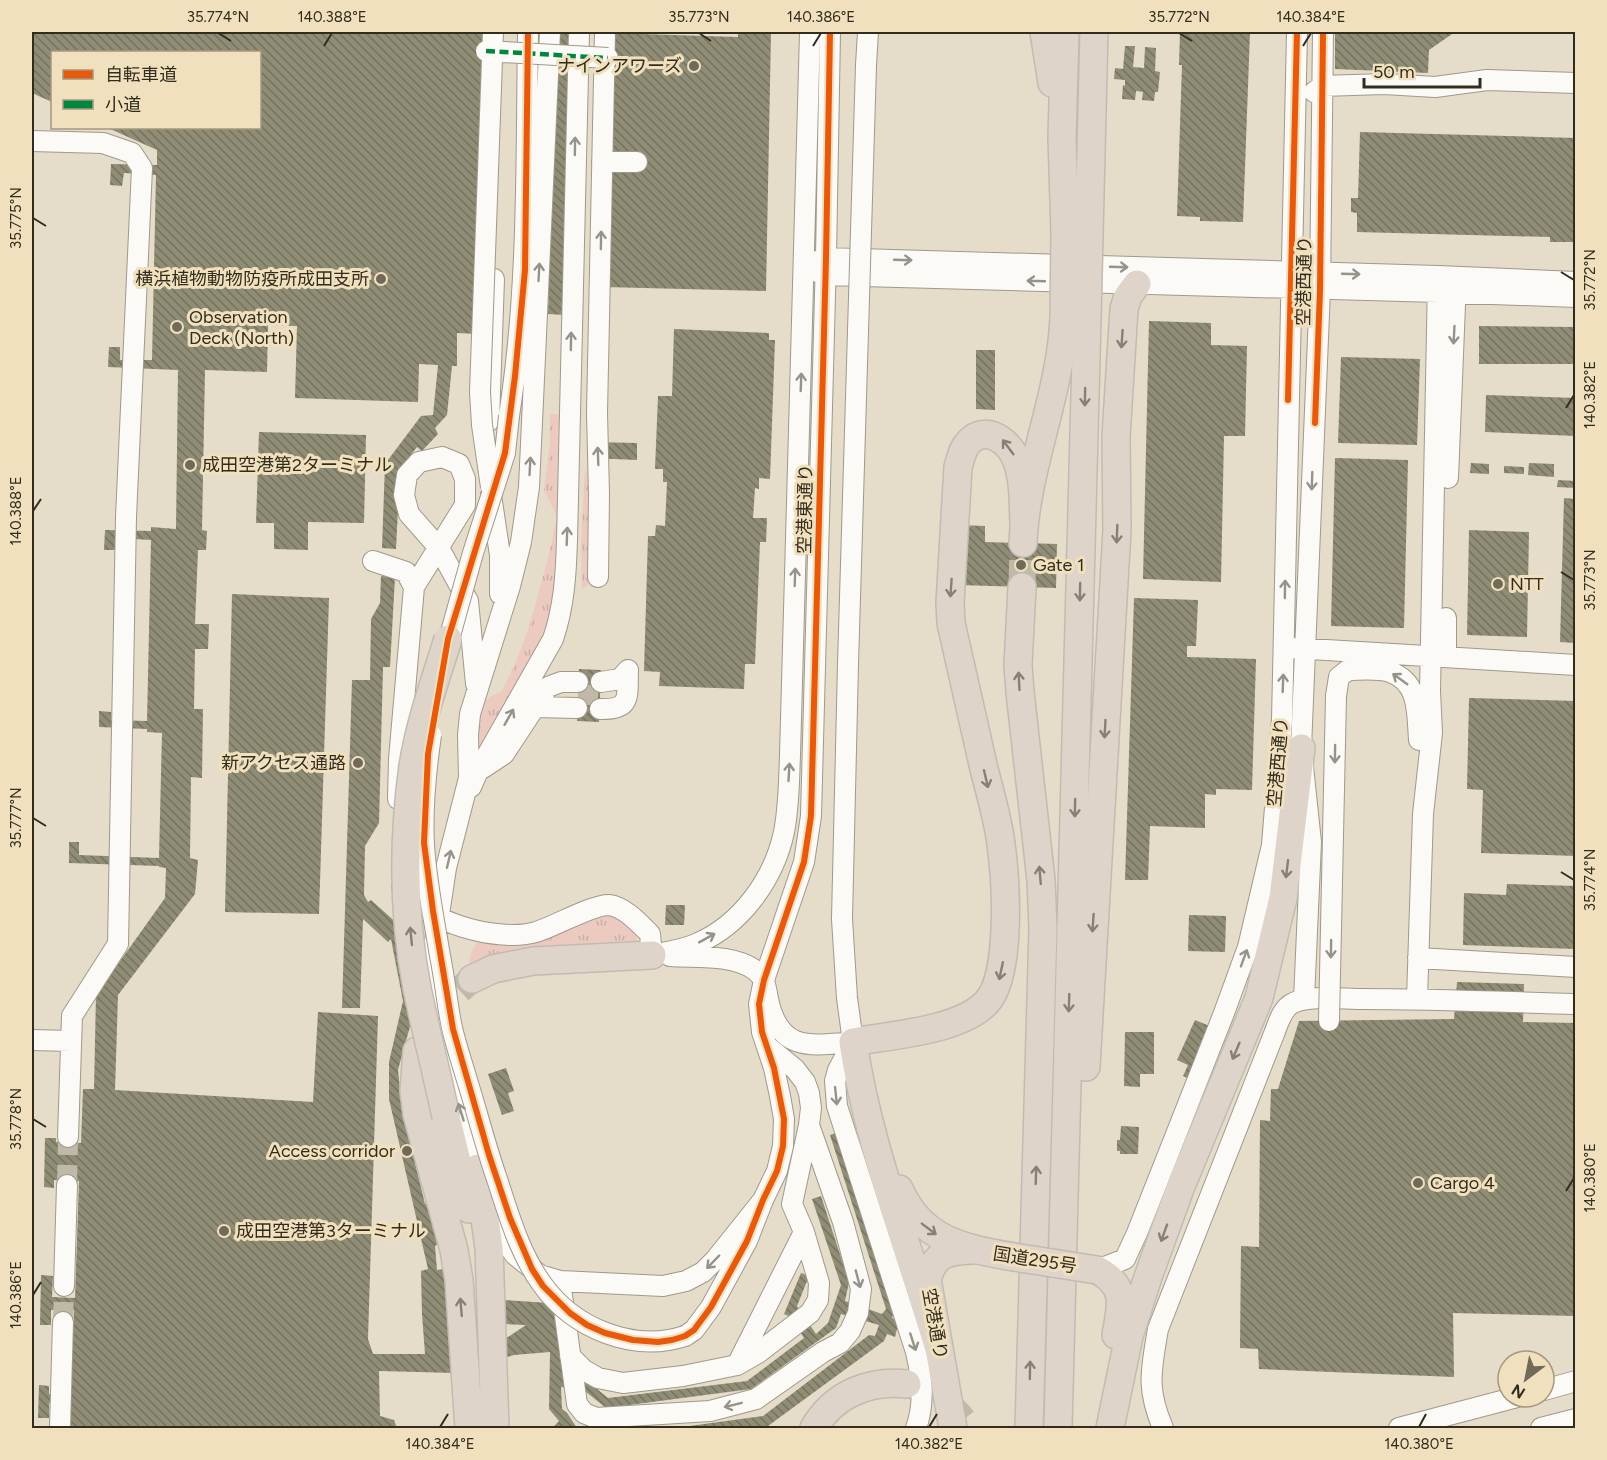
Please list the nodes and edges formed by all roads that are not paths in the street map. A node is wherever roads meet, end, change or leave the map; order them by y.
1 (493, 32) edge
2 (502, 32) edge
3 (528, 32) edge
4 (550, 32) edge
5 (579, 32) edge
6 (605, 32) edge
7 (810, 32) edge
8 (830, 32) edge
9 (867, 32) edge
10 (1044, 32) edge
11 (1065, 32) edge
12 (1094, 32) edge
13 (1297, 32) edge
14 (1323, 32) edge
15 (486, 51) dead end
16 (609, 57) dead end
17 (1575, 83) edge
18 (1322, 86) junction
19 (1295, 113) junction
20 (1062, 137) junction
21 (32, 141) edge
22 (602, 162) junction
23 (637, 162) dead end
24 (1077, 233) junction
25 (804, 266) junction
26 (825, 267) junction
27 (1292, 280) junction
28 (1320, 281) junction
29 (1575, 282) edge
30 (1137, 284) junction
31 (1447, 284) junction
32 (1547, 289) junction
33 (1575, 297) edge
34 (1076, 317) junction
35 (491, 496) junction
36 (373, 561) dead end
37 (598, 577) dead end
38 (414, 587) junction
39 (1022, 587) tunnel mouth
40 (502, 605) junction
41 (448, 639) junction
42 (1284, 647) junction
43 (1305, 648) junction
44 (1439, 656) junction
45 (1575, 665) edge
46 (628, 679) joint
47 (478, 689) junction
48 (578, 695) tunnel mouth
49 (1301, 748) junction
50 (478, 771) junction
51 (462, 806) junction
52 (1423, 814) junction
53 (652, 955) junction
54 (1418, 958) junction
55 (1575, 967) edge
56 (472, 979) tunnel mouth
57 (764, 980) junction
58 (1304, 999) junction
59 (1417, 999) junction
60 (1575, 1004) edge
61 (1329, 1021) dead end
62 (32, 1040) edge
63 (71, 1041) junction
64 (853, 1042) junction
65 (765, 1044) junction
66 (417, 1051) dead end
67 (810, 1125) junction
68 (68, 1137) tunnel mouth
69 (478, 1168) junction
70 (67, 1185) tunnel mouth
71 (763, 1200) junction
72 (804, 1232) junction
73 (973, 1250) junction
74 (1096, 1270) junction
75 (560, 1281) junction
76 (64, 1286) tunnel mouth
77 (492, 1300) junction
78 (63, 1322) tunnel mouth
79 (938, 1347) junction
80 (465, 1348) junction
81 (1060, 1351) junction
82 (570, 1356) junction
83 (737, 1365) junction
84 (493, 1368) junction
85 (1575, 1381) edge
86 (880, 1383) junction
87 (907, 1384) tunnel mouth
88 (1556, 1387) edge
89 (1496, 1403) edge
90 (1575, 1419) edge
91 (60, 1428) edge
92 (469, 1428) edge
93 (489, 1428) edge
94 (495, 1428) edge
95 (508, 1428) edge
96 (799, 1428) edge
97 (814, 1428) edge
98 (916, 1428) edge
99 (953, 1428) edge
100 (1029, 1428) edge
101 (1058, 1428) edge
102 (1105, 1428) edge
103 (1110, 1428) edge
104 (1163, 1428) edge
105 (1399, 1428) edge
106 (1541, 1428) edge

1 - 35 street, bridge
2 - 40 street
3 - 35 street, bridge
40 -> 4 street
50 -> 5 street
6 - 22 street
7 - 25 street, 空港東通り
8 - 26 street, 空港東通り
9 - 64 street, bridge
10 - 20 highway
11 - 20 highway
12 - 24 highway
13 - 19 street, 空港西通り
14 - 18 street, 空港西通り
15 - 16 street, bridge
17 - 18 street
18 - 19 street
18 - 28 street, 空港西通り
19 - 27 street, 空港西通り
20 - 24 highway
21 - 63 street
22 - 23 street
37 -> 22 street
24 - 34 highway, bridge
25 - 26 street
53 -> 25 street, 空港東通り
26 -> 27 street
30 -> 26 street
26 - 57 street, 空港東通り
27 - 28 street
27 - 30 street
42 -> 27 street, 空港西通り
28 - 31 street
28 -> 43 street, 空港西通り
29 - 32 street
30 -> 81 highway
31 - 32 street
31 - 44 street
32 - 33 street
34 -> 64 highway
34 -> 81 highway
35 - 41 street, bridge
36 - 38 street
38 - 47 street
38 - 53 street
100 -> 39 highway
40 - 47 street
41 - 71 street, bridge
77 -> 41 highway, bridge
42 - 43 street
74 -> 42 street, 空港西通り
43 - 44 street
43 - 49 street, 空港西通り
44 - 45 street
44 - 52 street
46 - 46 street
47 - 51 street
48 - 50 street
49 - 58 street, 空港西通り
49 -> 103 highway
50 - 51 street
69 -> 51 street
52 - 54 street
52 -> 61 street, bridge
53 - 56 highway
53 - 57 street
54 - 55 street
54 - 59 street
57 - 64 street
57 - 65 street, 空港東通り
58 - 59 street
58 - 104 street
59 - 60 street
62 - 63 street
63 - 68 street
64 -> 73 highway
64 - 79 highway
64 -> 98 street
65 - 67 street
65 - 71 street, 空港東通り
80 -> 66 highway
67 - 72 street
67 -> 82 street
69 - 75 street
69 - 77 highway
70 - 76 street
71 -> 75 street
72 - 83 street
72 - 83 street
73 - 74 highway, 国道295号, bridge
73 - 79 highway, 空港通り
74 - 102 highway
75 - 82 street
77 - 84 highway
78 - 91 street
79 - 99 highway, 空港通り
80 - 92 highway
80 - 93 highway
81 - 101 highway
82 - 83 street
84 - 94 highway
84 - 95 street
85 - 88 street
86 - 87 highway
86 - 96 street
86 - 97 highway
89 - 105 street
90 - 106 street

